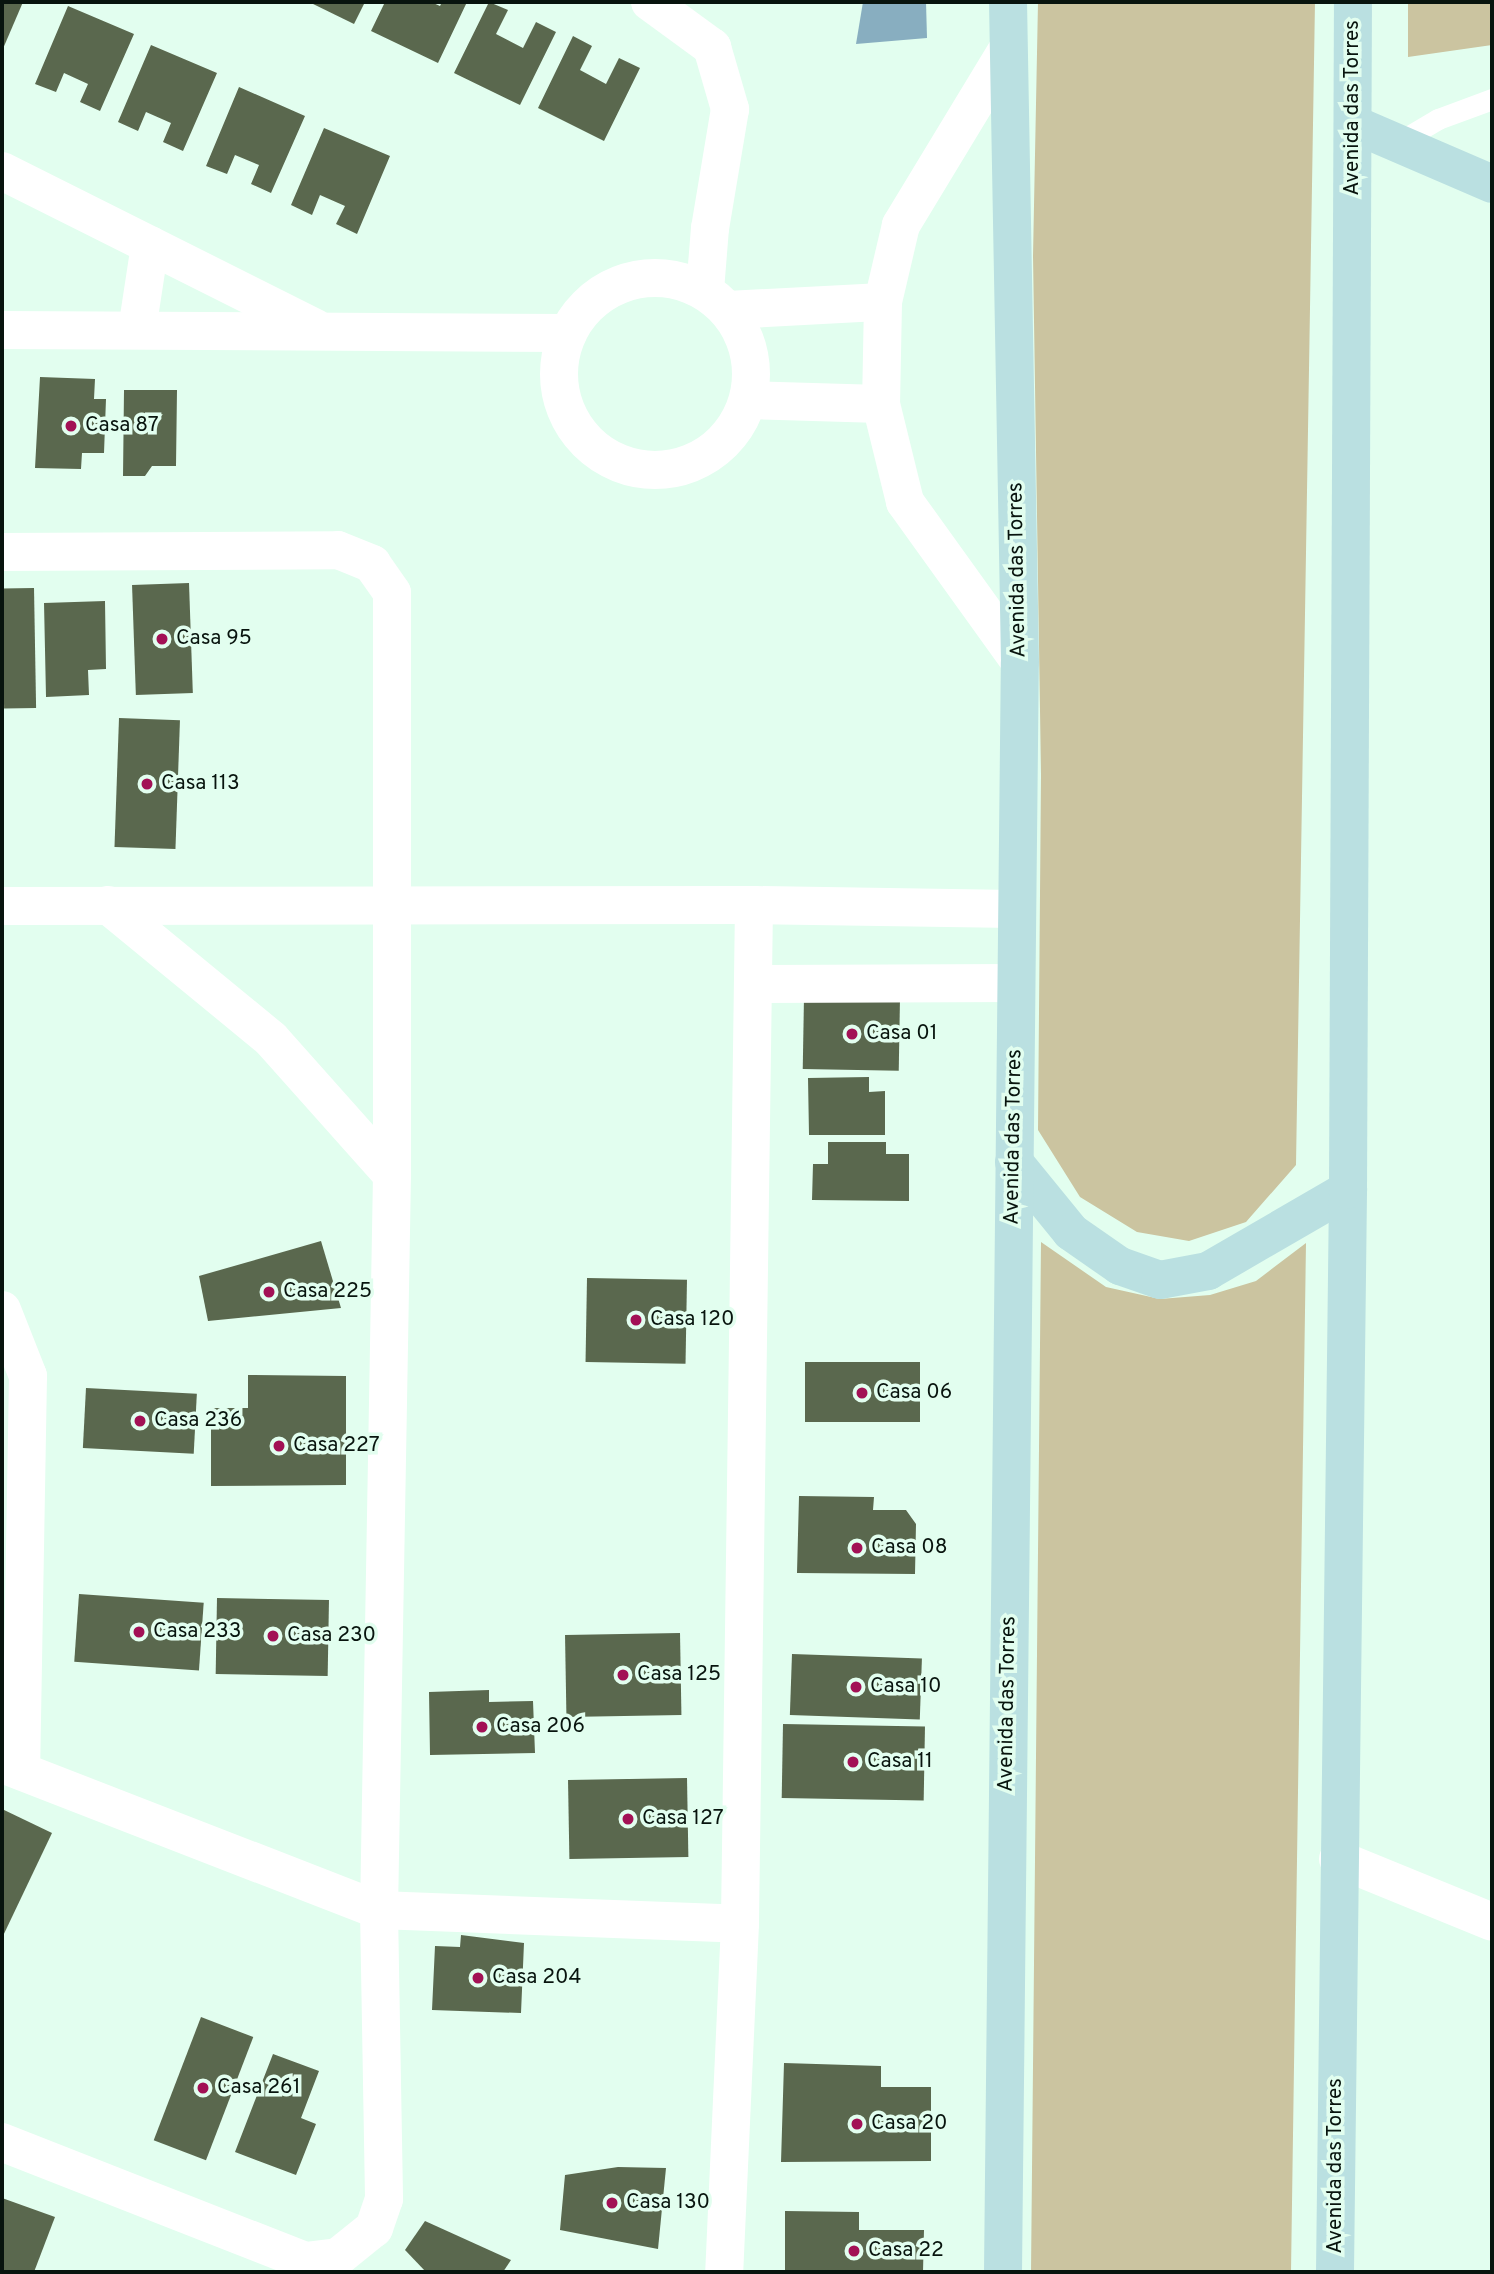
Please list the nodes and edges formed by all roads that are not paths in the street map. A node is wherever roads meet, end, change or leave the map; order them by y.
1 (650, 2) edge
2 (1008, 2) edge
3 (1353, 2) edge
4 (1007, 50) junction
5 (1492, 99) edge
6 (1353, 124) junction
7 (1399, 142) junction
8 (2, 171) edge
9 (1492, 184) edge
10 (150, 245) junction
11 (716, 300) junction
12 (883, 302) junction
13 (2, 330) edge
14 (137, 330) junction
15 (323, 332) junction
16 (568, 333) junction
17 (749, 400) junction
18 (881, 404) junction
19 (2, 552) edge
20 (1020, 662) junction
21 (108, 905) junction
22 (754, 905) junction
23 (2, 906) edge
24 (390, 908) junction
25 (1016, 909) junction
26 (1016, 983) junction
27 (753, 984) junction
28 (1014, 1161) junction
29 (392, 1175) junction
30 (1348, 1190) junction
31 (2, 1310) edge
32 (12, 1767) edge
33 (1338, 1860) junction
34 (379, 1910) junction
35 (1492, 1922) edge
36 (740, 1924) junction
37 (2, 2141) edge
38 (724, 2272) edge
39 (1003, 2272) edge
40 (1335, 2272) edge

1 - 11 street
2 - 4 main road, Avenida das Torres
3 - 6 main road, Avenida das Torres
4 - 12 street
4 - 20 main road, Avenida das Torres
5 - 7 lane
6 - 7 main road
6 - 30 main road, Avenida das Torres
7 - 9 main road
8 - 10 street
10 - 14 street
10 - 15 street
11 - 12 street
11 - 16 street
11 - 17 street
12 - 18 street
13 - 14 street
14 - 15 street
15 - 16 street
16 - 17 street
17 - 18 street
18 - 20 street
19 - 24 street
20 - 25 main road, Avenida das Torres
21 - 23 street
21 - 24 street
21 - 29 street
22 - 24 street
22 - 25 street
22 - 27 street
24 - 29 street
25 - 26 main road, Avenida das Torres
26 - 27 street
26 - 28 main road, Avenida das Torres
27 - 36 street
28 - 30 main road
28 - 39 main road, Avenida das Torres
29 - 34 street
30 - 33 main road, Avenida das Torres
31 - 32 street
32 - 34 street
33 - 35 street
33 - 40 main road, Avenida das Torres
34 - 36 street
34 - 37 street
36 - 38 street

